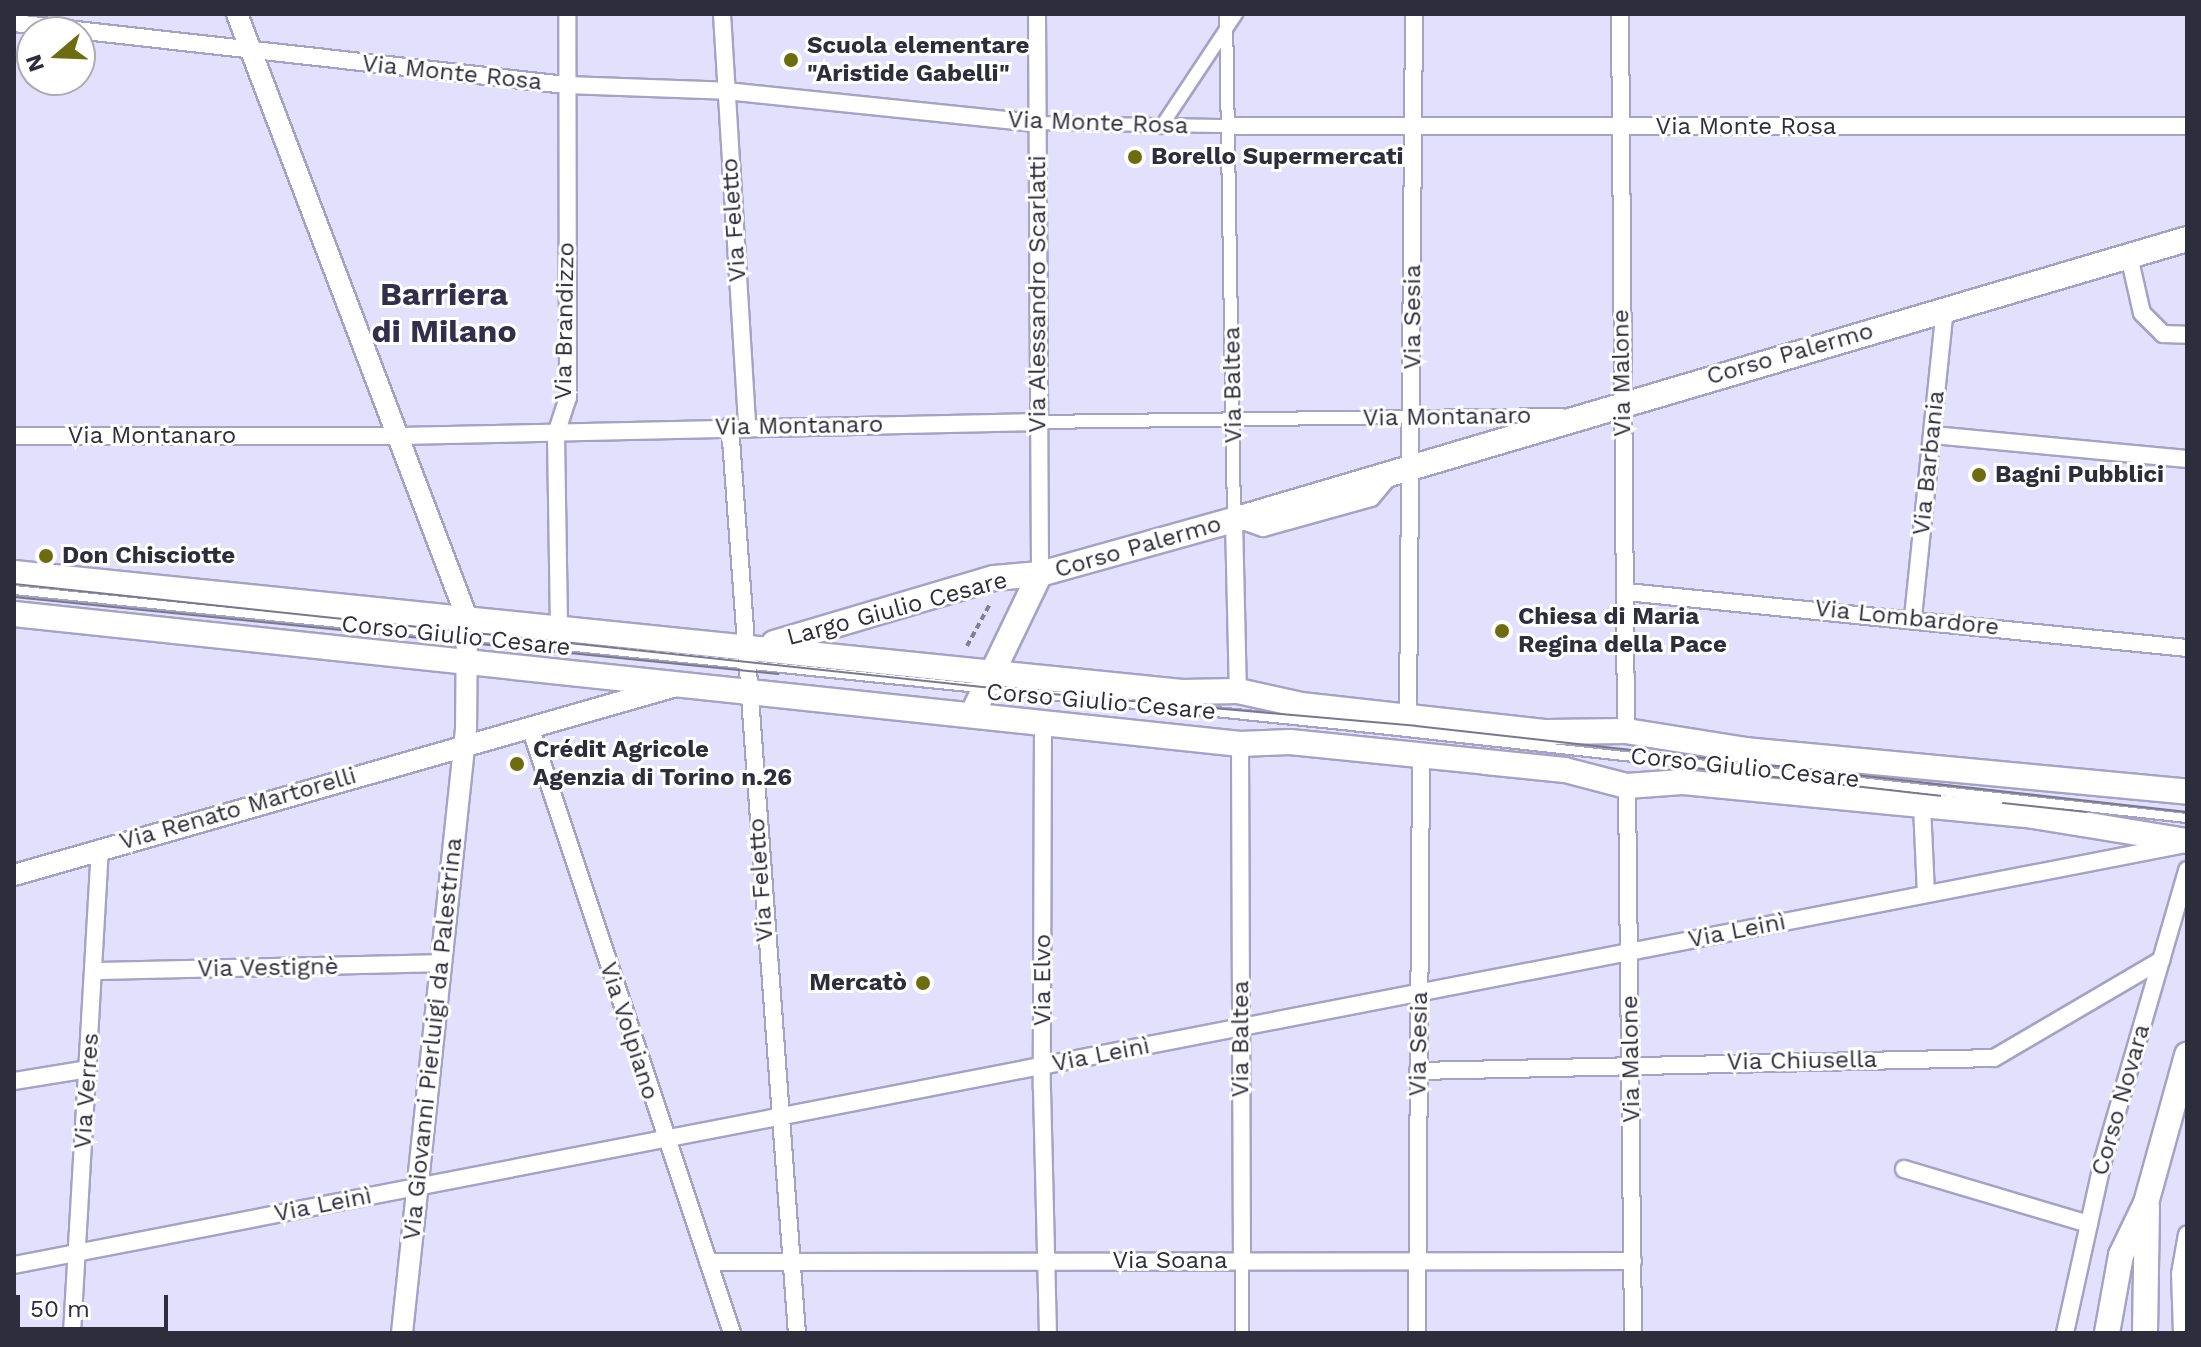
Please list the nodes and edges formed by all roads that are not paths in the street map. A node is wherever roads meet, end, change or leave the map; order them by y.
1 (237, 14) edge
2 (567, 14) edge
3 (722, 14) edge
4 (1037, 14) edge
5 (1226, 14) edge
6 (1236, 14) edge
7 (1414, 14) edge
8 (1620, 14) edge
9 (14, 23) edge
10 (1226, 30) junction
11 (252, 51) junction
12 (566, 85) junction
13 (726, 91) junction
14 (1037, 123) junction
15 (1230, 126) junction
16 (2187, 126) edge
17 (1161, 127) junction
18 (1621, 127) junction
19 (1413, 129) junction
20 (2187, 239) edge
21 (2129, 256) junction
22 (1945, 309) junction
23 (2187, 335) edge
24 (1622, 404) junction
25 (1585, 414) junction
26 (1412, 418) junction
27 (1233, 421) junction
28 (1038, 422) junction
29 (739, 426) junction
30 (556, 434) junction
31 (1933, 435) junction
32 (14, 436) edge
33 (400, 436) junction
34 (2187, 459) edge
35 (1402, 469) junction
36 (1235, 520) junction
37 (14, 573) edge
38 (1040, 574) junction
39 (14, 590) edge
40 (1626, 592) junction
41 (14, 614) edge
42 (1913, 617) junction
43 (559, 626) junction
44 (466, 638) junction
45 (2187, 648) edge
46 (751, 660) junction
47 (997, 671) junction
48 (686, 683) junction
49 (981, 690) junction
50 (1238, 691) junction
51 (972, 715) junction
52 (1408, 715) junction
53 (1043, 724) junction
54 (530, 727) junction
55 (1626, 731) junction
56 (1240, 744) junction
57 (462, 745) junction
58 (1421, 755) junction
59 (1627, 786) junction
60 (2187, 792) edge
61 (1922, 806) junction
62 (2187, 818) edge
63 (2187, 843) edge
64 (100, 849) junction
65 (2187, 870) edge
66 (14, 875) edge
67 (1926, 894) junction
68 (1630, 952) junction
69 (2161, 960) junction
70 (440, 963) junction
71 (96, 971) junction
72 (1419, 994) junction
73 (1242, 1028) junction
74 (2187, 1055) edge
75 (1632, 1063) junction
76 (1042, 1067) junction
77 (88, 1069) junction
78 (1418, 1071) junction
79 (14, 1081) edge
80 (779, 1117) junction
81 (664, 1140) junction
82 (1904, 1169) dead end
83 (419, 1186) junction
84 (2146, 1203) junction
85 (2089, 1224) junction
86 (2187, 1235) edge
87 (77, 1253) junction
88 (1046, 1261) junction
89 (1242, 1261) junction
90 (1633, 1261) junction
91 (708, 1262) junction
92 (791, 1262) junction
93 (1417, 1262) junction
94 (14, 1265) edge
95 (72, 1333) edge
96 (402, 1333) edge
97 (732, 1333) edge
98 (797, 1333) edge
99 (1048, 1333) edge
100 (1242, 1333) edge
101 (1417, 1333) edge
102 (1633, 1333) edge
103 (2065, 1333) edge
104 (2107, 1333) edge
105 (2145, 1333) edge
106 (2182, 1333) edge

1 - 11 street
2 - 12 street, Via Brandizzo
3 - 13 street, Via Feletto
4 - 14 street, Via Alessandro Scarlatti
5 - 10 street, Via Baltea
6 - 10 street
7 - 19 street, Via Sesia
8 - 18 street, Via Malone
9 - 11 street, Via Monte Rosa
10 - 15 street, Via Baltea
10 - 17 street
11 - 12 street, Via Monte Rosa
11 - 33 street
12 - 13 street, Via Monte Rosa
12 - 30 street, Via Brandizzo
13 - 14 street, Via Monte Rosa
13 - 29 street, Via Feletto
14 - 17 street, Via Monte Rosa
14 - 28 street, Via Alessandro Scarlatti
15 - 17 street, Via Monte Rosa
15 - 19 street, Via Monte Rosa
15 - 27 street, Via Baltea
16 - 18 street, Via Monte Rosa
18 - 19 street, Via Monte Rosa
18 - 24 street, Via Malone
19 - 26 street, Via Sesia
20 - 21 main road, Corso Palermo
21 - 22 main road, Corso Palermo
21 - 23 street
22 - 24 main road, Corso Palermo
22 - 31 street, Via Barbania
24 - 25 main road, Corso Palermo
24 - 40 street, Via Malone
25 - 26 street, Via Montanaro
25 - 35 main road, Corso Palermo
26 - 27 street, Via Montanaro
26 - 35 street, Via Sesia
27 - 28 street, Via Montanaro
27 - 36 street, Via Baltea
28 - 29 street, Via Montanaro
28 - 38 street, Via Alessandro Scarlatti
29 - 30 street, Via Montanaro
29 - 46 street, Via Feletto
30 - 33 street, Via Montanaro
30 - 43 street, Via Brandizzo
31 - 34 street
31 - 42 street, Via Barbania
32 - 33 street, Via Montanaro
33 - 44 street
35 - 36 main road, Corso Palermo
35 - 52 street, Via Sesia
36 - 38 main road, Corso Palermo
36 - 50 street, Via Baltea
37 - 44 main road, Corso Giulio Cesare
38 - 46 main road, Largo Giulio Cesare
38 - 47 main road, Largo Giulio Cesare
39 - 44 lane, Corso Giulio Cesare
40 - 42 street, Via Lombardore
40 - 55 street, Via Malone
41 - 44 main road, Corso Giulio Cesare
42 - 45 street, Via Lombardore
43 - 44 main road, Largo Giulio Cesare
43 - 46 main road, Largo Giulio Cesare
44 - 46 lane, Corso Giulio Cesare
44 - 48 main road, Largo Giulio Cesare
44 - 57 street
46 - 47 main road, Largo Giulio Cesare
46 - 48 main road, Largo Giulio Cesare
46 - 49 lane, Corso Giulio Cesare
46 - 51 main road, Largo Giulio Cesare
46 - 80 street, Via Feletto
47 - 49 main road, Largo Giulio Cesare
47 - 50 main road, Corso Giulio Cesare
48 - 54 street, Largo Giulio Cesare
49 - 51 main road, Largo Giulio Cesare
49 - 62 lane, Corso Giulio Cesare
50 - 52 main road, Corso Giulio Cesare
51 - 53 main road, Largo Giulio Cesare
52 - 55 main road, Corso Giulio Cesare
53 - 56 main road, Corso Giulio Cesare
53 - 76 street, Via Elvo
54 - 57 street, Largo Giulio Cesare
54 - 81 street, Via Volpiano
55 - 60 main road, Corso Giulio Cesare
56 - 58 main road, Corso Giulio Cesare
56 - 73 street, Via Baltea
57 - 64 street, Via Renato Martorelli
57 - 70 street, Via Giovanni Pierluigi da Palestrina
58 - 59 main road, Corso Giulio Cesare
58 - 72 street, Via Sesia
59 - 61 main road, Corso Giulio Cesare
59 - 68 street, Via Malone
61 - 63 main road, Corso Giulio Cesare
61 - 67 street
63 - 67 street, Via Leinì
64 - 66 street, Via Renato Martorelli
64 - 71 street, Via Verres
65 - 69 street, Corso Novara
67 - 68 street, Via Leinì
68 - 72 street, Via Leinì
68 - 75 street, Via Malone
69 - 75 street, Via Chiusella
69 - 85 street, Corso Novara
70 - 71 street, Via Vestignè
70 - 83 street, Via Giovanni Pierluigi da Palestrina
71 - 77 street, Via Verres
72 - 73 street, Via Leinì
72 - 78 street, Via Sesia
73 - 76 street, Via Leinì
73 - 89 street, Via Baltea
74 - 84 main road
75 - 78 street, Via Chiusella
75 - 90 street, Via Malone
76 - 80 street, Via Leinì
76 - 88 street, Via Elvo
77 - 79 street
77 - 87 street, Via Verres
78 - 93 street, Via Sesia
80 - 81 street, Via Leinì
80 - 92 street, Via Feletto
81 - 83 street, Via Leinì
81 - 91 street, Via Volpiano
82 - 85 street
83 - 87 street, Via Leinì
83 - 96 street, Via Giovanni Pierluigi da Palestrina
84 - 104 main road
84 - 105 main road
85 - 103 street, Corso Novara
86 - 106 street
87 - 94 street, Via Leinì
87 - 95 street, Via Verres
88 - 89 street, Via Soana
88 - 92 street, Via Soana
88 - 99 street, Via Elvo
89 - 93 street, Via Soana
89 - 100 street, Via Baltea
90 - 93 street, Via Soana
90 - 102 street, Via Malone
91 - 92 street, Via Soana
91 - 97 street, Via Volpiano
92 - 98 street, Via Feletto
93 - 101 street, Via Sesia

